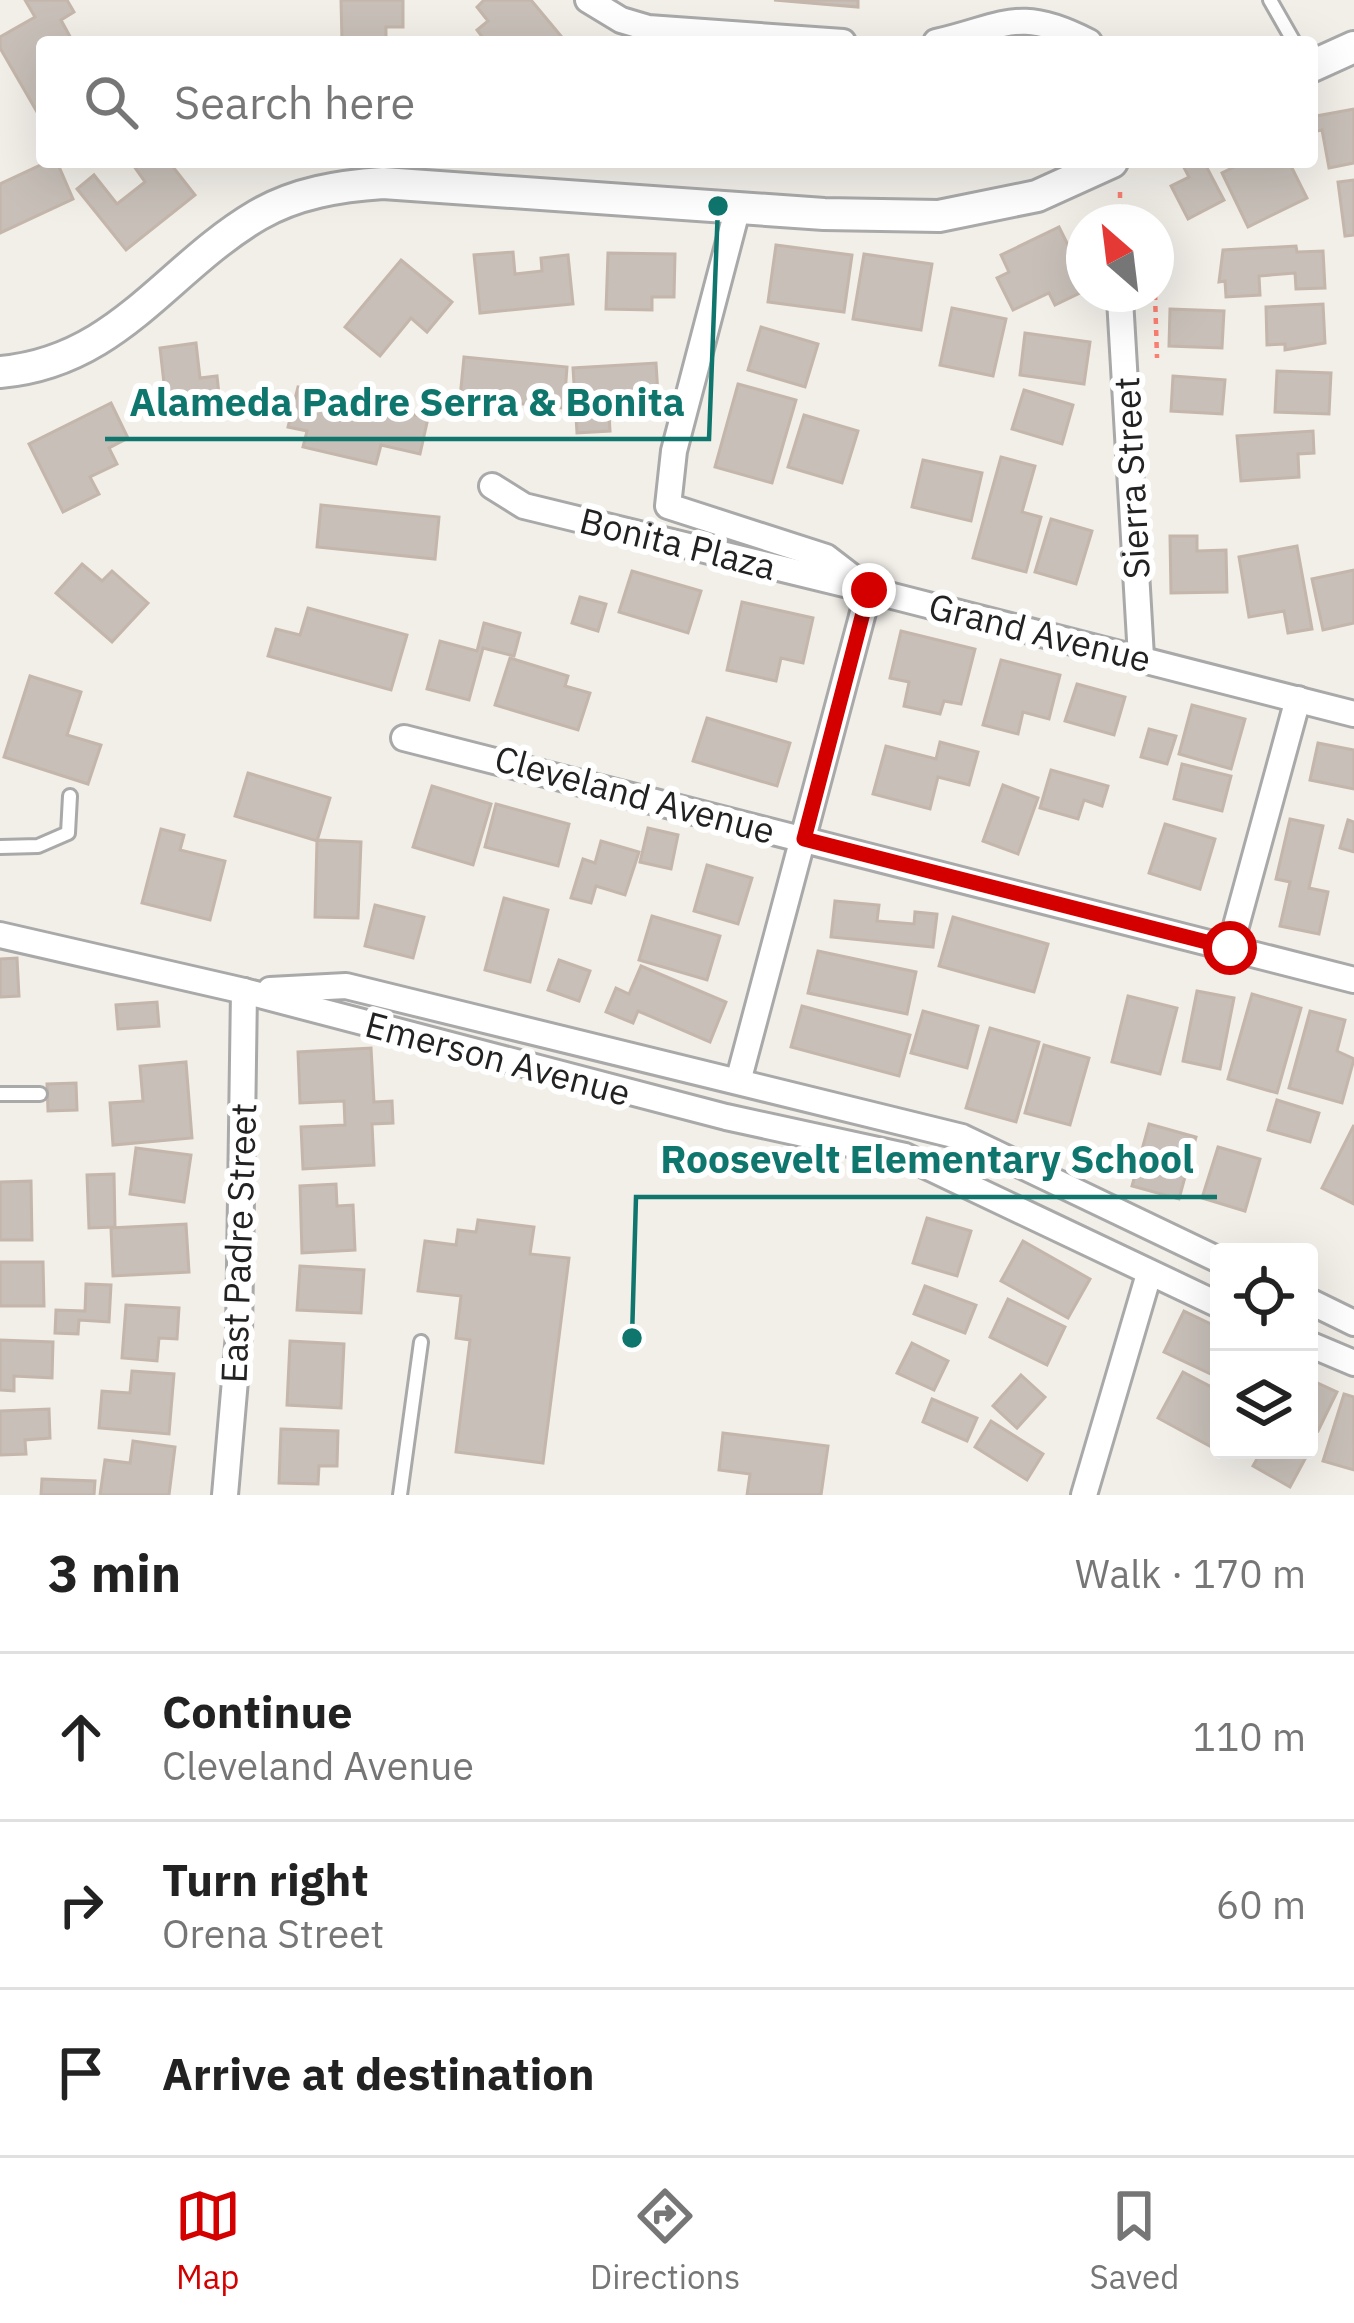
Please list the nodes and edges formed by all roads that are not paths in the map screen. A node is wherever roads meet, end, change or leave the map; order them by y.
1 (588, 0) edge
2 (1270, 0) edge
3 (759, 36) edge
4 (957, 36) edge
5 (1073, 36) edge
6 (1291, 36) edge
7 (1354, 46) edge
8 (1318, 63) edge
9 (1116, 174) edge
10 (738, 207) junction
11 (1121, 312) edge
12 (0, 372) edge
13 (491, 486) dead end
14 (869, 590) junction
15 (1141, 657) junction
16 (1298, 699) junction
17 (1354, 714) edge
18 (404, 737) dead end
19 (70, 796) dead end
20 (804, 839) junction
21 (0, 847) edge
22 (0, 935) edge
23 (1230, 948) junction
24 (1354, 980) edge
25 (244, 991) junction
26 (739, 1078) junction
27 (0, 1094) edge
28 (40, 1094) dead end
29 (1210, 1256) edge
30 (1149, 1274) junction
31 (1210, 1301) edge
32 (1318, 1305) edge
33 (1354, 1323) edge
34 (421, 1342) dead end
35 (1318, 1348) edge
36 (1354, 1364) edge
37 (226, 1495) edge
38 (400, 1495) edge
39 (1084, 1495) edge

1 - 3 street
2 - 6 lane
4 - 5 street
7 - 8 street
9 - 10 street
10 - 12 street
10 - 14 street, Grand Avenue
11 - 15 street, Sierra Street
13 - 14 street, Bonita Plaza
14 - 15 street, Grand Avenue
14 - 20 street
15 - 16 street, Grand Avenue
16 - 17 street, Grand Avenue
16 - 23 street
18 - 20 street, Cleveland Avenue
19 - 21 lane
20 - 23 street, Cleveland Avenue
20 - 26 street
22 - 25 street, Emerson Avenue
23 - 24 street, Cleveland Avenue
25 - 26 street, Emerson Avenue
25 - 30 street, Emerson Avenue
25 - 37 street, East Padre Street
26 - 29 street, Emerson Avenue
27 - 28 lane
30 - 31 street, Emerson Avenue
30 - 39 street
32 - 33 street
34 - 38 lane
35 - 36 street

